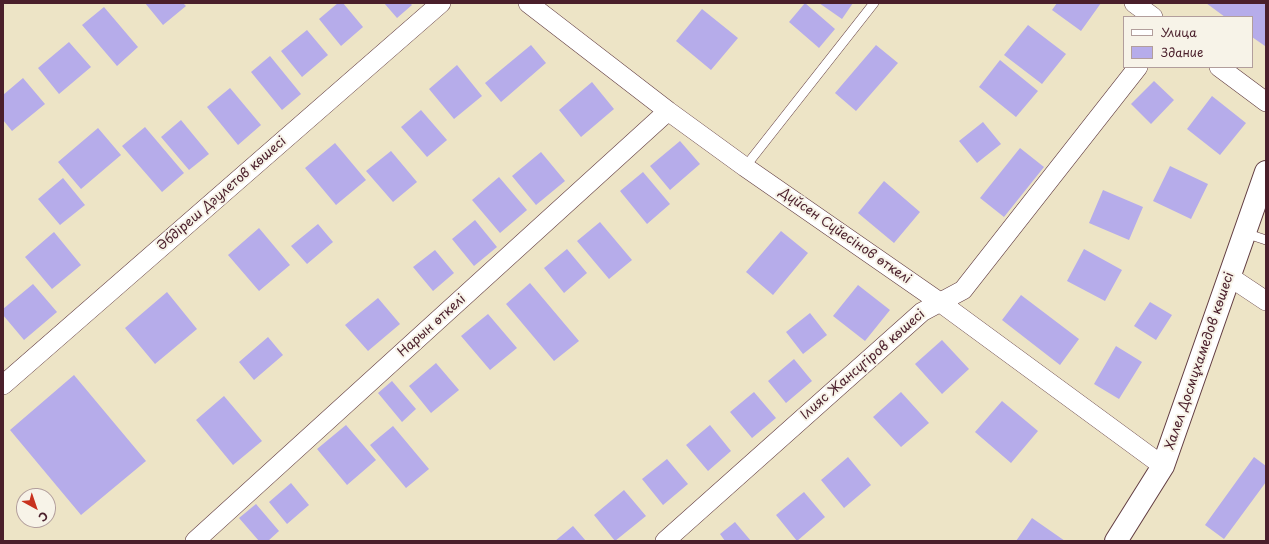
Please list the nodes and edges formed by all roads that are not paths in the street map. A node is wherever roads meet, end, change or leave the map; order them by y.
1 (441, 3) edge
2 (528, 3) edge
3 (874, 3) edge
4 (1134, 3) edge
5 (1151, 16) edge
6 (1137, 68) edge
7 (1220, 68) edge
8 (1266, 102) edge
9 (668, 111) junction
10 (745, 167) junction
11 (1266, 172) edge
12 (1245, 233) junction
13 (1266, 240) edge
14 (1230, 277) junction
15 (1266, 301) edge
16 (941, 303) junction
17 (3, 385) edge
18 (1163, 466) junction
19 (195, 541) edge
20 (665, 541) edge
21 (1116, 541) edge

1 - 17 street, Әбдіреш Дәулетов көшесі
2 - 9 street, Дүйсен Сүйесінов өткелі
3 - 10 lane
4 - 5 street
6 - 16 street, Ілияс Жансүгіров көшесі
7 - 8 street
9 - 10 street, Дүйсен Сүйесінов өткелі
9 - 19 street, Нарын өткелі
10 - 16 street, Дүйсен Сүйесінов өткелі
11 - 12 street, Халел Досмұхамедов көшесі
12 - 13 lane
12 - 14 street, Халел Досмұхамедов көшесі
14 - 15 street
14 - 18 street, Халел Досмұхамедов көшесі
16 - 18 street, Дүйсен Сүйесінов өткелі
16 - 20 street, Ілияс Жансүгіров көшесі
18 - 21 street, Халел Досмұхамедов көшесі

